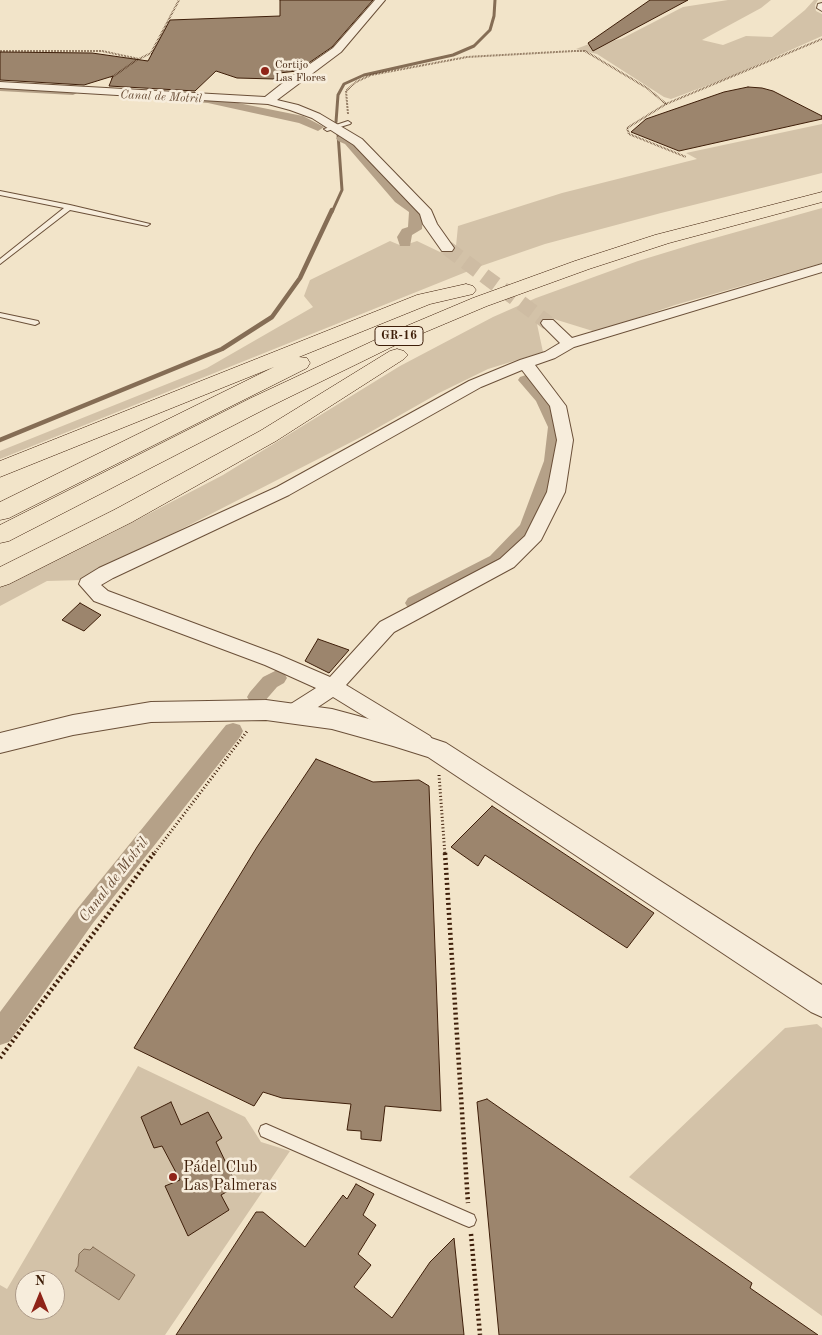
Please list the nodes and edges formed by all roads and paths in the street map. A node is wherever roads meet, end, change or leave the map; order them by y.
1 (179, 0) edge
2 (380, 0) edge
3 (822, 39) edge
4 (0, 51) edge
5 (139, 59) junction
6 (0, 85) edge
7 (102, 90) junction
8 (268, 101) junction
9 (666, 104) junction
10 (348, 123) joint
11 (331, 128) junction
12 (686, 157) dead end
13 (822, 183) edge
14 (0, 193) edge
15 (822, 197) edge
16 (70, 207) junction
17 (147, 224) dead end
18 (447, 248) tunnel mouth
19 (0, 262) edge
20 (582, 265) junction
21 (822, 268) edge
22 (466, 290) junction
23 (0, 315) edge
24 (34, 323) dead end
25 (548, 323) tunnel mouth
26 (569, 344) junction
27 (525, 363) junction
28 (0, 470) edge
29 (0, 512) edge
30 (0, 535) edge
31 (0, 578) edge
32 (333, 687) junction
33 (266, 710) junction
34 (293, 713) junction
35 (0, 743) edge
36 (437, 750) junction
37 (822, 1002) edge
38 (0, 1058) edge
39 (266, 1132) dead end
40 (470, 1220) junction
41 (480, 1335) edge

1 - 5 path
2 - 8 street
3 - 9 path
4 - 5 path
5 - 7 path
6 - 7 street
7 - 8 street
8 - 11 street
9 - 10 path
9 - 12 path
10 - 11 lane
11 - 18 street
13 - 22 highway, GR-16
14 - 16 lane
15 - 20 highway, GR-16
16 - 17 lane
16 - 19 lane
20 - 30 highway, GR-16
20 - 31 highway
21 - 26 street
22 - 28 highway
22 - 29 highway, GR-16
23 - 24 lane
25 - 26 street
26 - 27 street
27 - 32 street
27 - 32 street
32 - 34 street
32 - 36 street
33 - 34 street
33 - 35 street
33 - 38 path
34 - 36 street
36 - 37 street
36 - 40 path
39 - 40 lane
40 - 41 path

